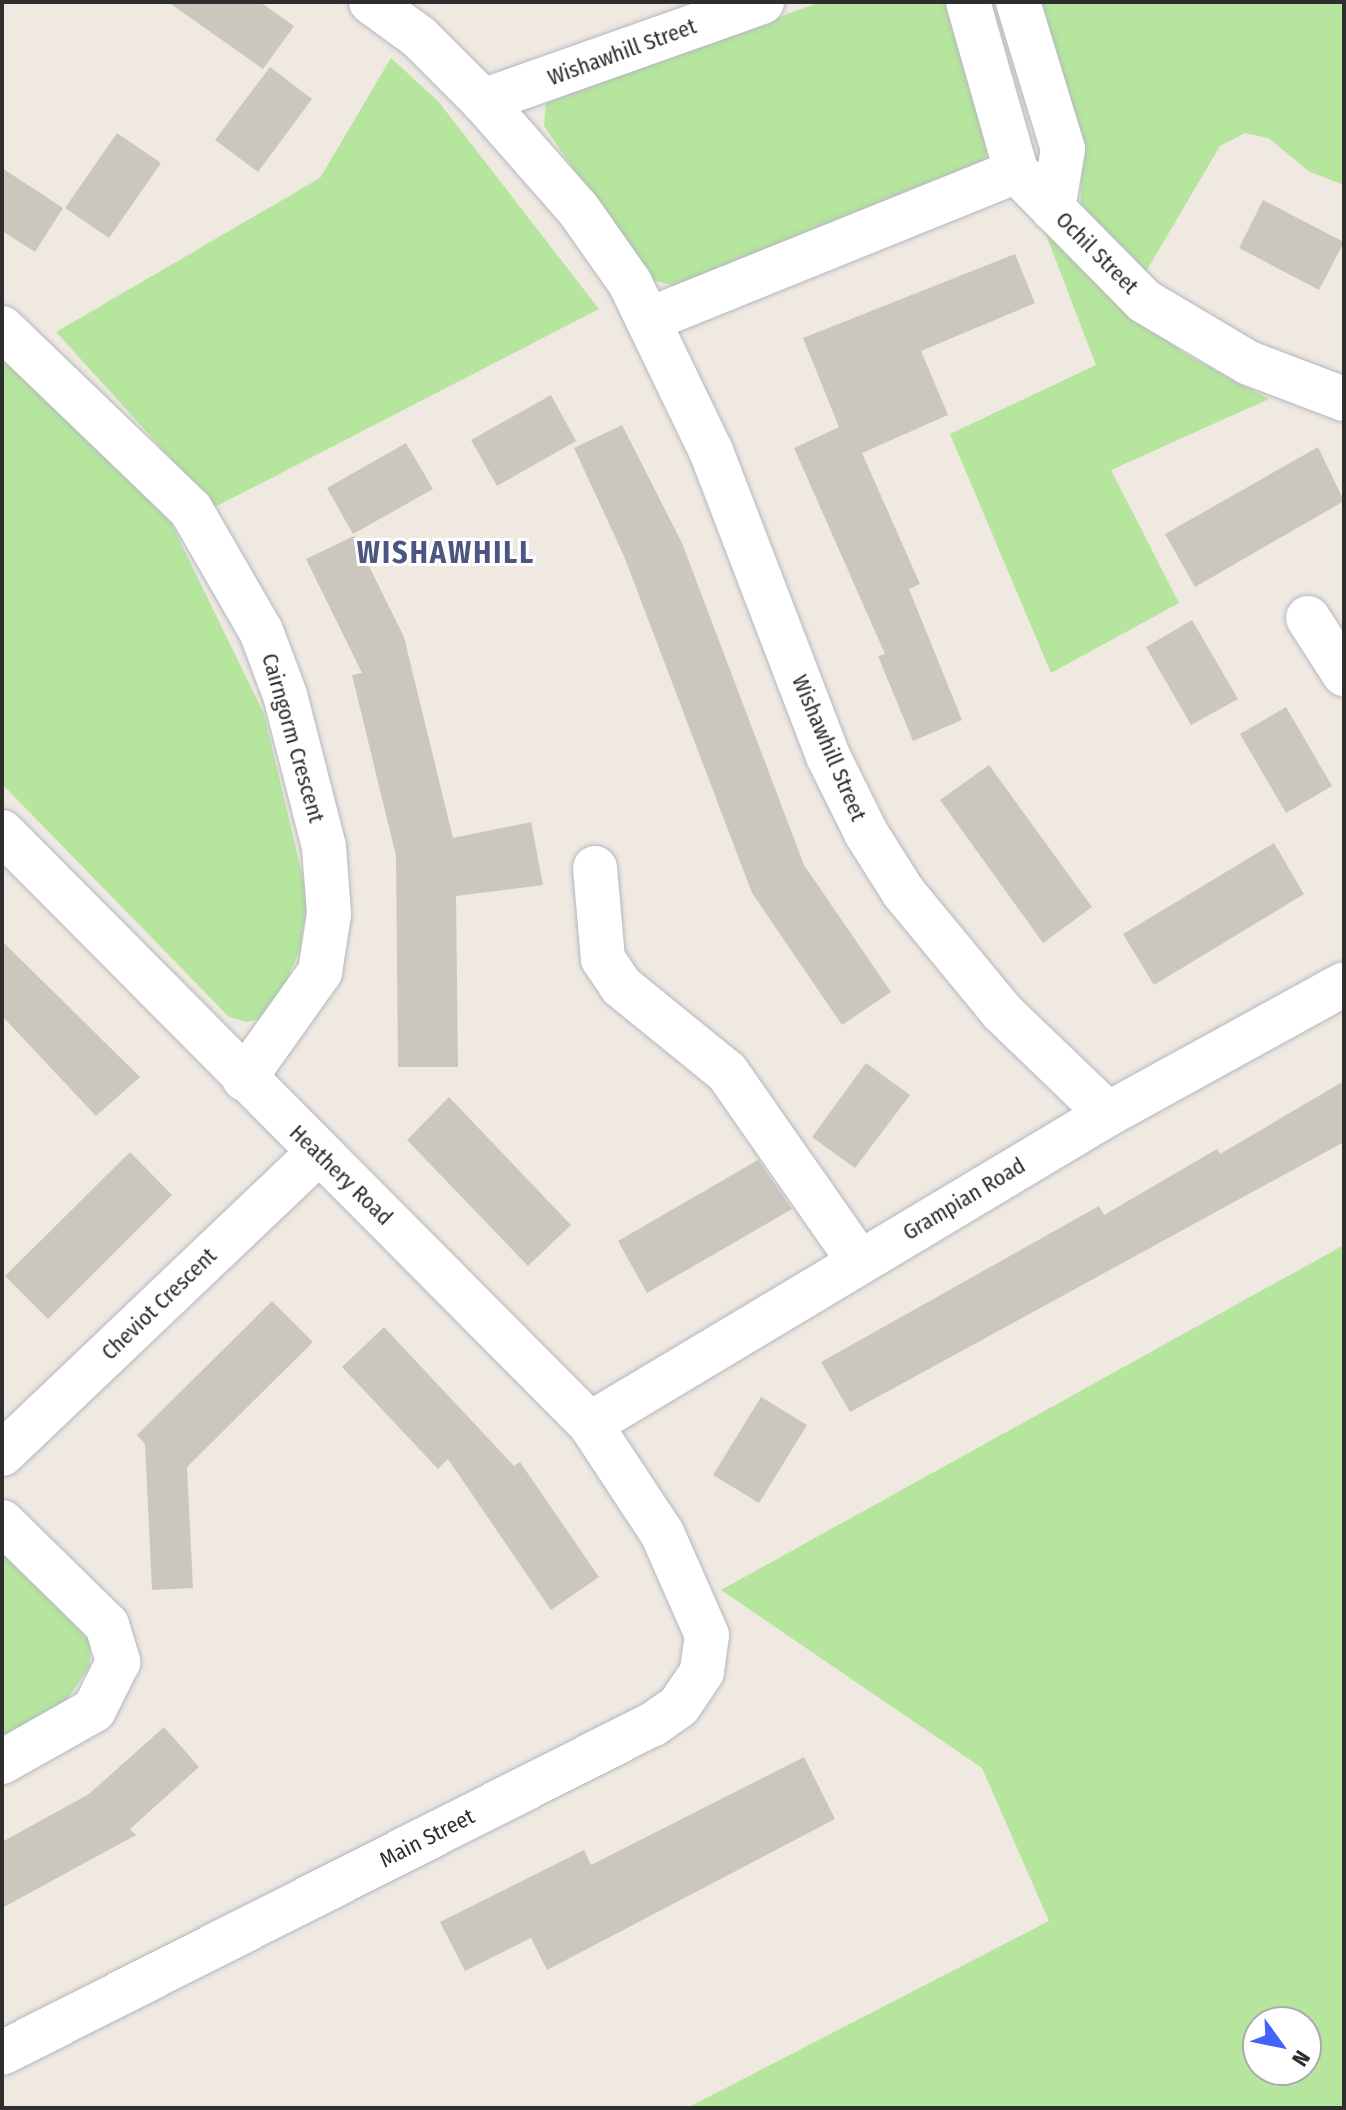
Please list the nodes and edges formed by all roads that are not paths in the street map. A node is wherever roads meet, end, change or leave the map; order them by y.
1 (371, 2) edge
2 (762, 2) edge
3 (968, 2) edge
4 (1018, 2) edge
5 (483, 101) junction
6 (1016, 171) junction
7 (1053, 209) junction
8 (648, 320) junction
9 (2, 328) edge
10 (1344, 399) edge
11 (1308, 618) dead end
12 (1344, 674) edge
13 (2, 832) edge
14 (595, 868) dead end
15 (1344, 984) edge
16 (244, 1079) junction
17 (1108, 1114) junction
18 (317, 1154) junction
19 (859, 1261) junction
20 (590, 1424) junction
21 (2, 1454) edge
22 (2, 1522) edge
23 (662, 1533) joint
24 (2, 1762) edge
25 (2, 2053) edge

1 - 5 street, Wishawhill Street
2 - 5 street, Wishawhill Street
3 - 6 street, Ochil Street
4 - 7 street
5 - 8 street, Wishawhill Street
6 - 7 street, Ochil Street
6 - 8 street
7 - 10 street, Ochil Street
8 - 17 street, Wishawhill Street
9 - 16 street, Cairngorm Crescent
11 - 12 street
13 - 16 street, Heathery Road
14 - 19 street
15 - 17 street, Grampian Road
16 - 18 street, Heathery Road
17 - 19 street, Grampian Road
18 - 20 street, Heathery Road
18 - 21 street, Cheviot Crescent
19 - 20 street, Grampian Road
20 - 23 street, Heathery Road
22 - 24 street
23 - 25 street, Main Street

